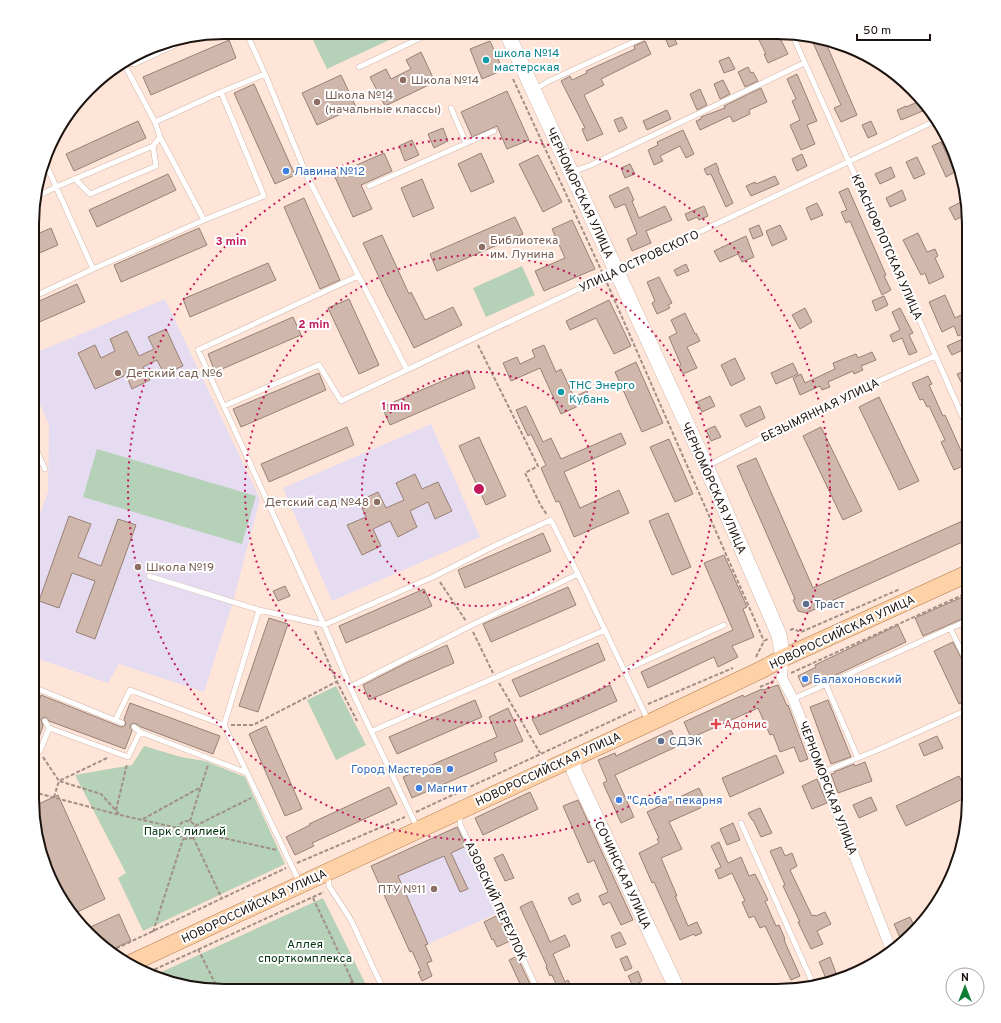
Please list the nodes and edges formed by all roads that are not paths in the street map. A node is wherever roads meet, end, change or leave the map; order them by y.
1 (249, 39) edge
2 (418, 39) edge
3 (510, 39) edge
4 (640, 39) edge
5 (794, 40) edge
6 (804, 63) junction
7 (126, 67) edge
8 (359, 67) dead end
9 (265, 74) junction
10 (533, 91) junction
11 (221, 92) junction
12 (451, 108) dead end
13 (155, 122) junction
14 (932, 122) edge
15 (494, 131) dead end
16 (160, 137) junction
17 (466, 143) junction
18 (153, 146) junction
19 (849, 162) junction
20 (48, 168) edge
21 (571, 172) junction
22 (75, 179) junction
23 (369, 186) dead end
24 (56, 187) junction
25 (42, 194) edge
26 (204, 220) junction
27 (93, 269) junction
28 (610, 274) junction
29 (358, 276) junction
30 (39, 294) edge
31 (935, 356) junction
32 (407, 370) junction
33 (224, 406) junction
34 (962, 416) edge
35 (39, 456) edge
36 (706, 466) junction
37 (45, 470) dead end
38 (578, 574) junction
39 (149, 576) dead end
40 (962, 576) edge
41 (259, 610) junction
42 (962, 623) edge
43 (324, 625) junction
44 (724, 625) dead end
45 (950, 628) junction
46 (605, 630) junction
47 (962, 652) edge
48 (783, 658) junction
49 (625, 670) junction
50 (826, 685) junction
51 (350, 687) junction
52 (39, 689) edge
53 (793, 699) junction
54 (962, 712) edge
55 (116, 719) junction
56 (45, 721) dead end
57 (649, 722) junction
58 (122, 723) dead end
59 (224, 725) junction
60 (134, 727) dead end
61 (49, 728) junction
62 (140, 732) junction
63 (372, 732) junction
64 (39, 751) edge
65 (574, 757) junction
66 (858, 758) junction
67 (247, 773) junction
68 (821, 774) junction
69 (460, 810) junction
70 (741, 823) dead end
71 (418, 830) junction
72 (328, 871) junction
73 (300, 884) junction
74 (890, 946) edge
75 (135, 961) edge
76 (811, 980) edge
77 (381, 984) edge
78 (535, 984) edge
79 (675, 984) edge

1 - 9 lane
2 - 8 lane
3 - 10 main road, ЧЕРНОМОРСКАЯ УЛИЦА
4 - 10 lane
5 - 6 lane, КРАСНОФЛОТСКАЯ УЛИЦА
6 - 19 lane, КРАСНОФЛОТСКАЯ УЛИЦА
6 - 21 lane
7 - 13 lane
9 - 11 lane
9 - 29 lane
10 - 21 main road, ЧЕРНОМОРСКАЯ УЛИЦА
11 - 13 lane
11 - 26 lane
12 - 17 lane
13 - 16 lane
14 - 19 lane, УЛИЦА ОСТРОВСКОГО
15 - 17 lane
16 - 18 lane
16 - 26 lane
17 - 23 lane
18 - 22 lane
18 - 22 lane
19 - 28 lane, УЛИЦА ОСТРОВСКОГО
19 - 31 lane, КРАСНОФЛОТСКАЯ УЛИЦА
20 - 24 lane
21 - 28 main road, ЧЕРНОМОРСКАЯ УЛИЦА
22 - 24 lane
24 - 25 lane
24 - 27 lane
26 - 27 lane
27 - 30 lane
28 - 32 lane, УЛИЦА ОСТРОВСКОГО
28 - 36 main road, ЧЕРНОМОРСКАЯ УЛИЦА
29 - 32 lane
29 - 33 lane
31 - 34 lane, КРАСНОФЛОТСКАЯ УЛИЦА
31 - 36 lane, БЕЗЫМЯННАЯ УЛИЦА
32 - 33 lane, УЛИЦА ОСТРОВСКОГО
33 - 43 lane
35 - 37 lane
36 - 48 main road, ЧЕРНОМОРСКАЯ УЛИЦА
38 - 43 lane
38 - 46 lane
38 - 51 lane
39 - 41 lane
40 - 48 main road, НОВОРОССИЙСКАЯ УЛИЦА
41 - 43 lane
41 - 59 lane
42 - 45 lane
43 - 51 lane
44 - 49 lane
45 - 47 lane
45 - 50 lane
46 - 49 lane
46 - 63 lane
48 - 53 street, ЧЕРНОМОРСКАЯ УЛИЦА
48 - 57 main road, НОВОРОССИЙСКАЯ УЛИЦА
49 - 57 lane
50 - 53 lane
50 - 66 lane
51 - 63 lane
52 - 55 lane
53 - 68 street, ЧЕРНОМОРСКАЯ УЛИЦА
54 - 66 lane
55 - 58 lane
55 - 59 lane
56 - 61 lane
57 - 65 main road, НОВОРОССИЙСКАЯ УЛИЦА
59 - 67 lane
60 - 62 lane
61 - 62 lane
61 - 64 lane
62 - 67 lane
63 - 71 lane
65 - 69 main road, НОВОРОССИЙСКАЯ УЛИЦА
65 - 79 main road, СОЧИНСКАЯ УЛИЦА
66 - 68 lane
67 - 73 lane
68 - 74 street, ЧЕРНОМОРСКАЯ УЛИЦА
69 - 71 main road, НОВОРОССИЙСКАЯ УЛИЦА
69 - 78 lane, АЗОВСКИЙ ПЕРЕУЛОК
70 - 76 lane
71 - 72 main road, НОВОРОССИЙСКАЯ УЛИЦА
72 - 73 main road, НОВОРОССИЙСКАЯ УЛИЦА
72 - 77 lane
73 - 75 main road, НОВОРОССИЙСКАЯ УЛИЦА

